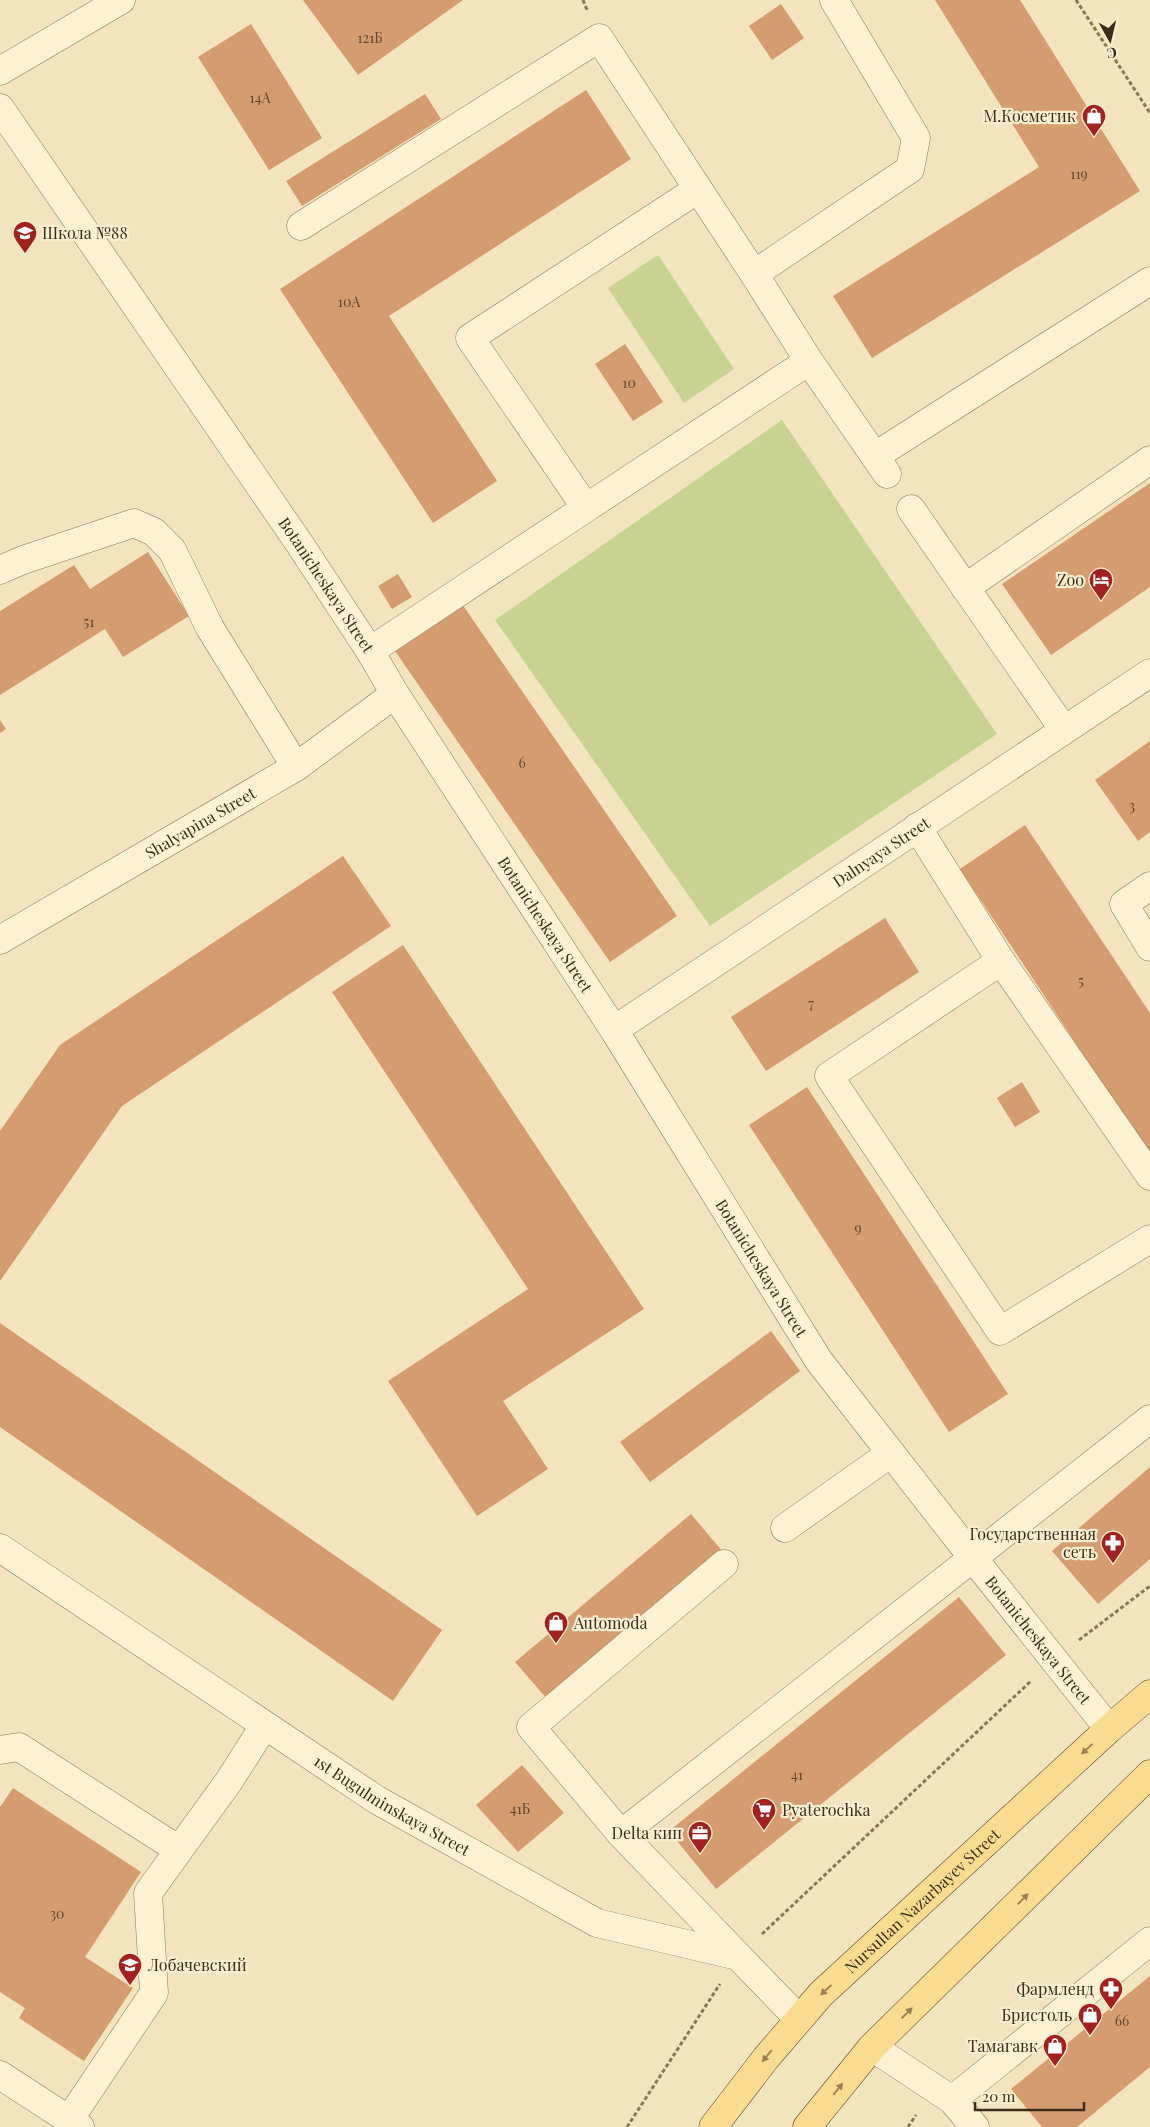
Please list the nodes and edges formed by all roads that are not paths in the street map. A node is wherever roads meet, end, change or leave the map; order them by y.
1 (121, 0) edge
2 (834, 0) edge
3 (0, 71) edge
4 (0, 108) edge
5 (698, 189) junction
6 (301, 226) dead end
7 (754, 274) junction
8 (1150, 281) edge
9 (809, 361) junction
10 (1150, 460) edge
11 (586, 508) junction
12 (911, 509) dead end
13 (0, 570) edge
14 (965, 588) junction
15 (370, 651) junction
16 (1150, 673) edge
17 (395, 694) junction
18 (1064, 730) junction
19 (296, 767) junction
20 (917, 827) junction
21 (1150, 886) edge
22 (0, 940) edge
23 (1150, 947) edge
24 (1002, 961) junction
25 (614, 1030) junction
26 (1150, 1176) edge
27 (1150, 1239) edge
28 (1150, 1419) edge
29 (891, 1453) junction
30 (785, 1528) dead end
31 (0, 1548) edge
32 (972, 1558) junction
33 (724, 1564) dead end
34 (1150, 1694) edge
35 (264, 1726) junction
36 (1109, 1729) junction
37 (0, 1750) edge
38 (1150, 1774) edge
39 (621, 1834) junction
40 (179, 1850) junction
41 (1150, 1941) edge
42 (738, 1956) junction
43 (799, 2019) junction
44 (872, 2048) junction
45 (0, 2075) edge
46 (952, 2100) junction
47 (75, 2124) edge
48 (713, 2127) edge
49 (808, 2127) edge
50 (975, 2127) edge

1 - 3 street
2 - 7 street
4 - 15 street, Botanicheskaya Street
5 - 6 street
5 - 7 street
5 - 11 street
7 - 9 street
8 - 9 street
9 - 11 street
10 - 14 street
11 - 15 street
12 - 14 street
13 - 19 street
14 - 18 street
15 - 17 street, Botanicheskaya Street
16 - 18 street, Dalnyaya Street
17 - 19 street, Shalyapina Street
17 - 25 street, Botanicheskaya Street
18 - 20 street, Dalnyaya Street
19 - 22 street, Shalyapina Street
20 - 24 street
20 - 25 street, Dalnyaya Street
21 - 23 street
24 - 26 street
24 - 27 street
25 - 29 street, Botanicheskaya Street
28 - 32 street
29 - 30 street
29 - 32 street, Botanicheskaya Street
31 - 35 street, 1st Bugulminskaya Street
32 - 36 street, Botanicheskaya Street
32 - 39 street
33 - 39 street
34 - 36 main road, Nursultan Nazarbayev Street
35 - 40 street
35 - 42 street, 1st Bugulminskaya Street
36 -> 43 main road, Nursultan Nazarbayev Street
37 - 40 street
44 -> 38 main road
39 - 42 street
40 - 47 street
41 - 46 street
42 - 43 street
43 -> 48 main road, Nursultan Nazarbayev Street
44 - 46 street
49 -> 44 main road
45 - 47 street
46 - 50 street

